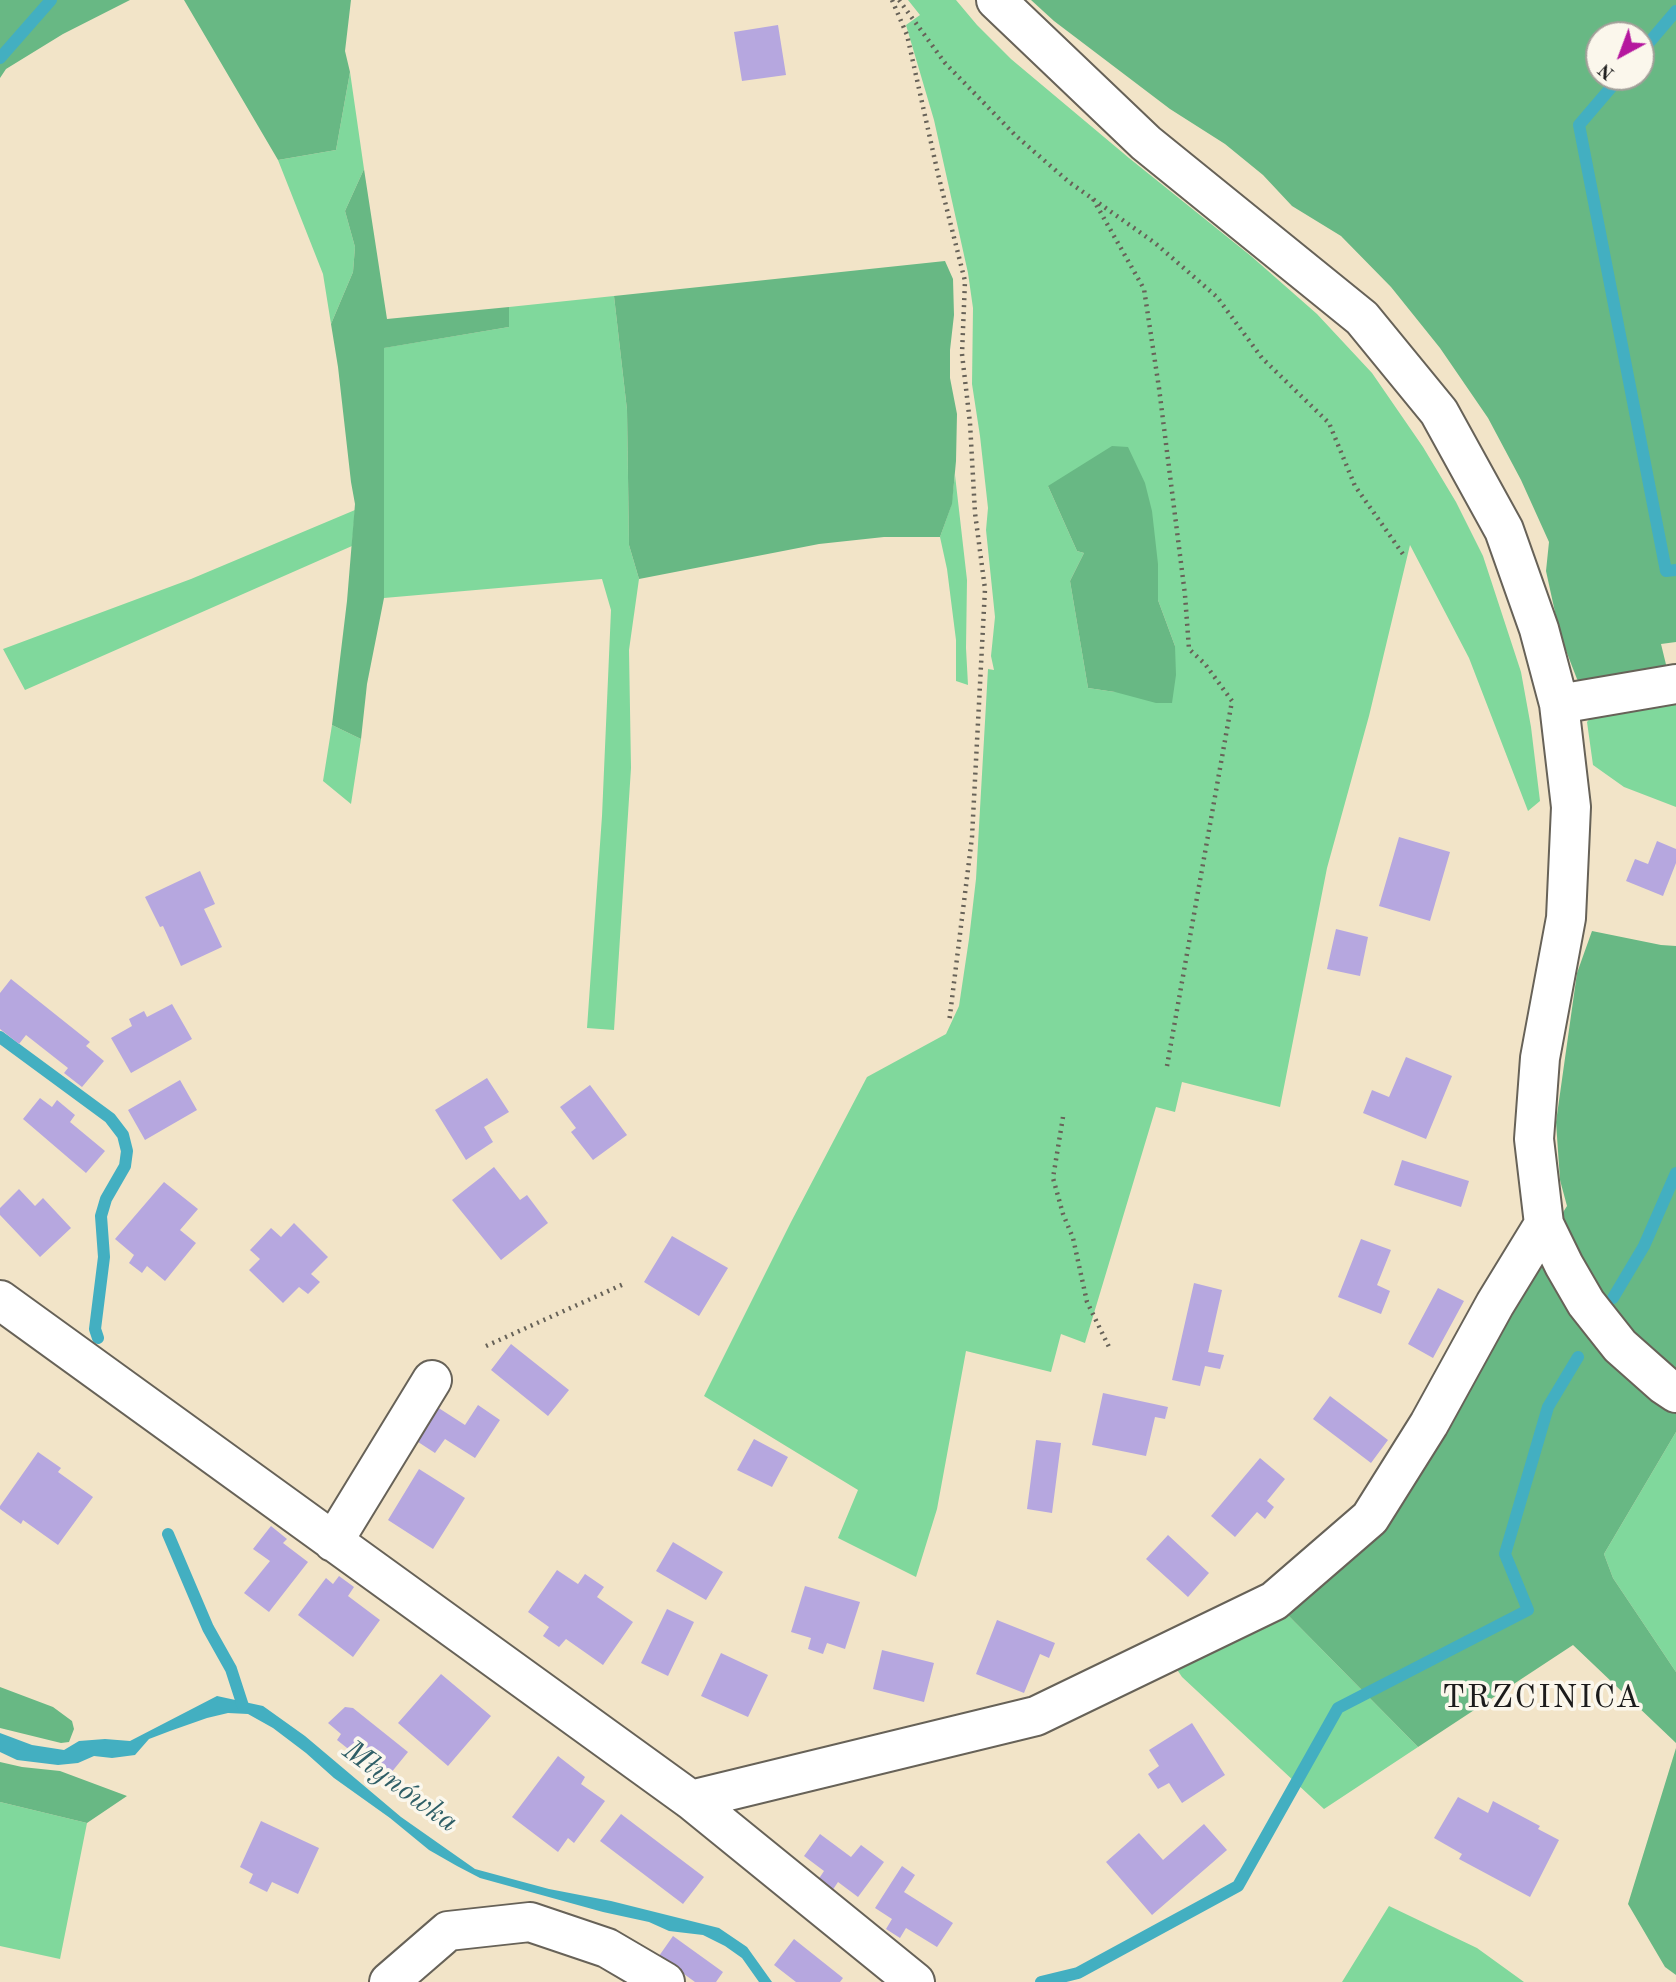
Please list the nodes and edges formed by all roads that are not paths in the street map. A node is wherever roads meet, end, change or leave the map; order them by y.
1 (996, 0) edge
2 (1676, 684) edge
3 (1559, 704) junction
4 (1544, 1224) junction
5 (0, 1300) edge
6 (432, 1380) dead end
7 (1676, 1393) edge
8 (333, 1542) junction
9 (691, 1800) junction
10 (389, 1982) edge
11 (665, 1982) edge
12 (915, 1982) edge

1 - 3 street
2 - 3 street
3 - 4 street
4 - 7 street
4 - 9 street
5 - 8 street
6 - 8 street
8 - 9 street
9 - 12 street
10 - 11 street

